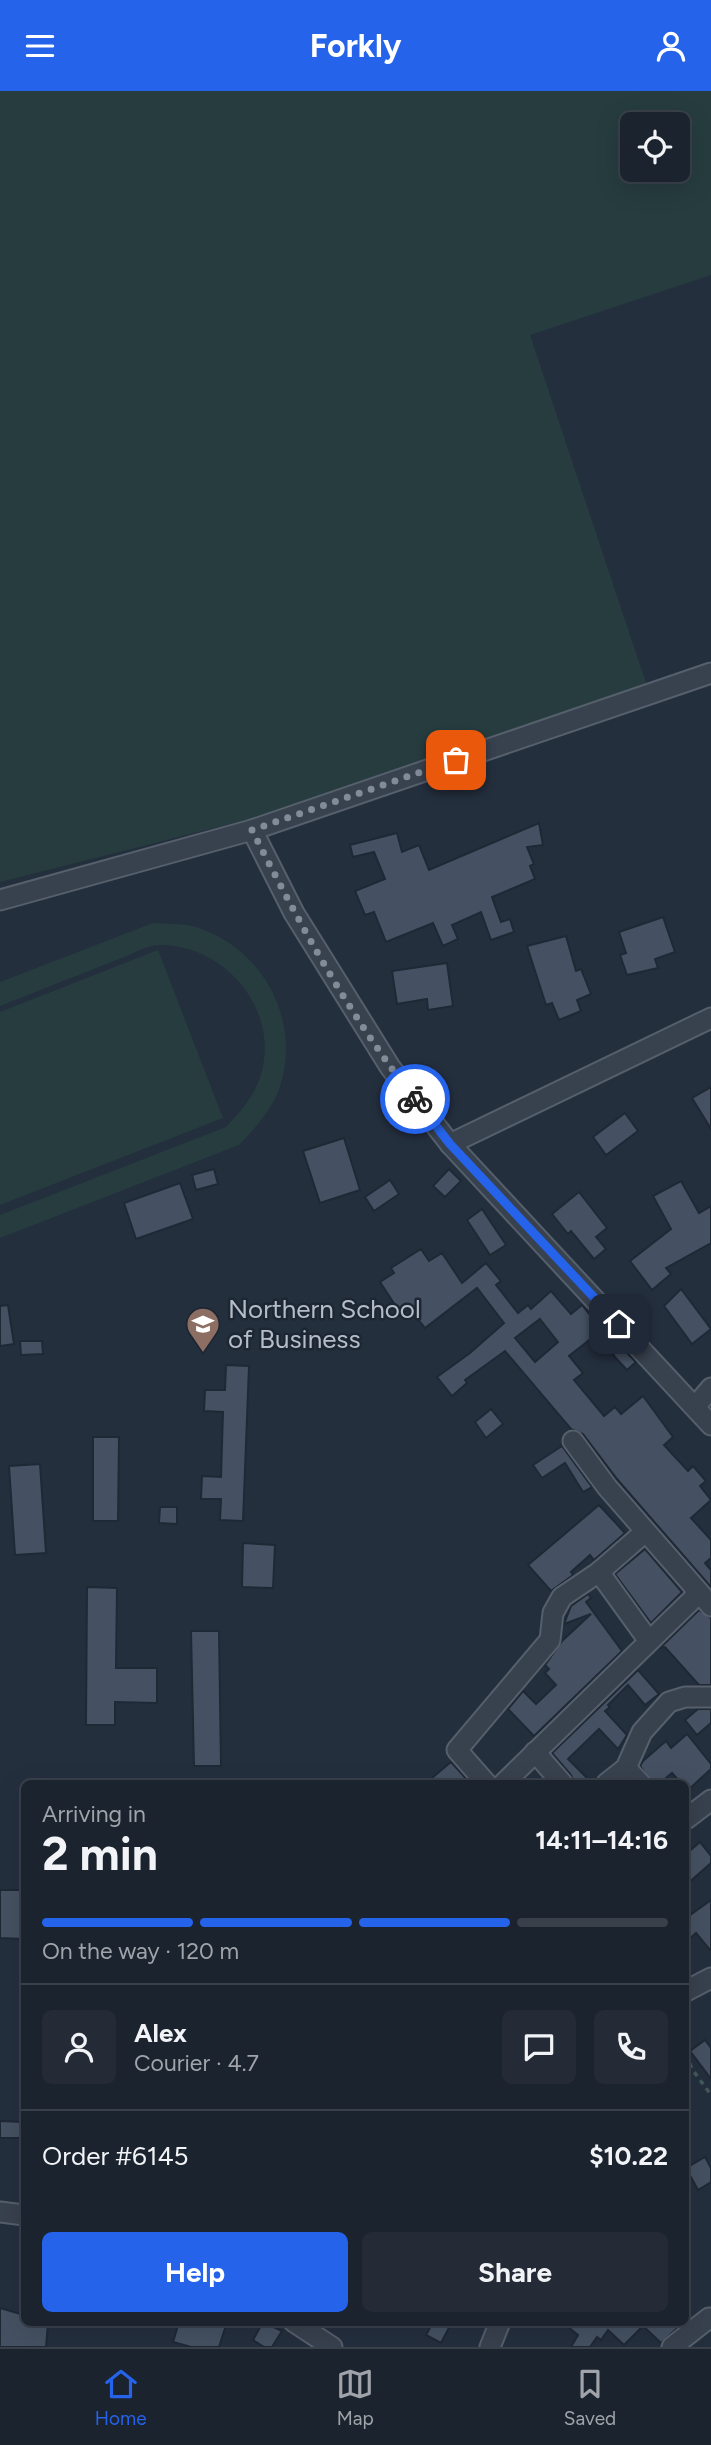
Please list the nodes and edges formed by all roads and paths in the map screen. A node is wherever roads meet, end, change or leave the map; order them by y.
1 (711, 673) edge
2 (252, 830) junction
3 (0, 900) edge
4 (711, 1019) edge
5 (450, 1144) junction
6 (711, 1388) edge
7 (695, 1407) junction
8 (711, 1425) edge
9 (573, 1441) dead end
10 (645, 1532) junction
11 (599, 1572) junction
12 (705, 1599) edge
13 (649, 1641) junction
14 (711, 1697) edge
15 (535, 1752) junction
16 (626, 1767) junction
17 (483, 1780) edge
18 (507, 1780) edge
19 (559, 1780) edge
20 (611, 1780) edge
21 (637, 1780) edge
22 (711, 1800) edge
23 (689, 1817) edge
24 (711, 1978) edge
25 (689, 1989) edge
26 (689, 2062) edge
27 (711, 2095) edge
28 (0, 2211) edge
29 (21, 2214) edge
30 (709, 2318) edge
31 (300, 2326) edge
32 (498, 2326) edge
33 (332, 2347) edge
34 (490, 2347) edge
35 (671, 2347) edge

1 - 2 street
2 - 3 street
2 - 5 street
4 - 5 street
5 - 7 street
6 - 7 street
7 - 8 street
9 - 10 street
10 - 11 street
10 - 12 street
11 - 13 street
11 - 17 street
12 - 13 street
13 - 15 street
14 - 16 street
15 - 18 street
15 - 19 street
16 - 20 street
16 - 21 street
22 - 23 street
24 - 25 street
26 - 27 path
28 - 29 street
30 - 35 street
31 - 33 street
32 - 34 street

